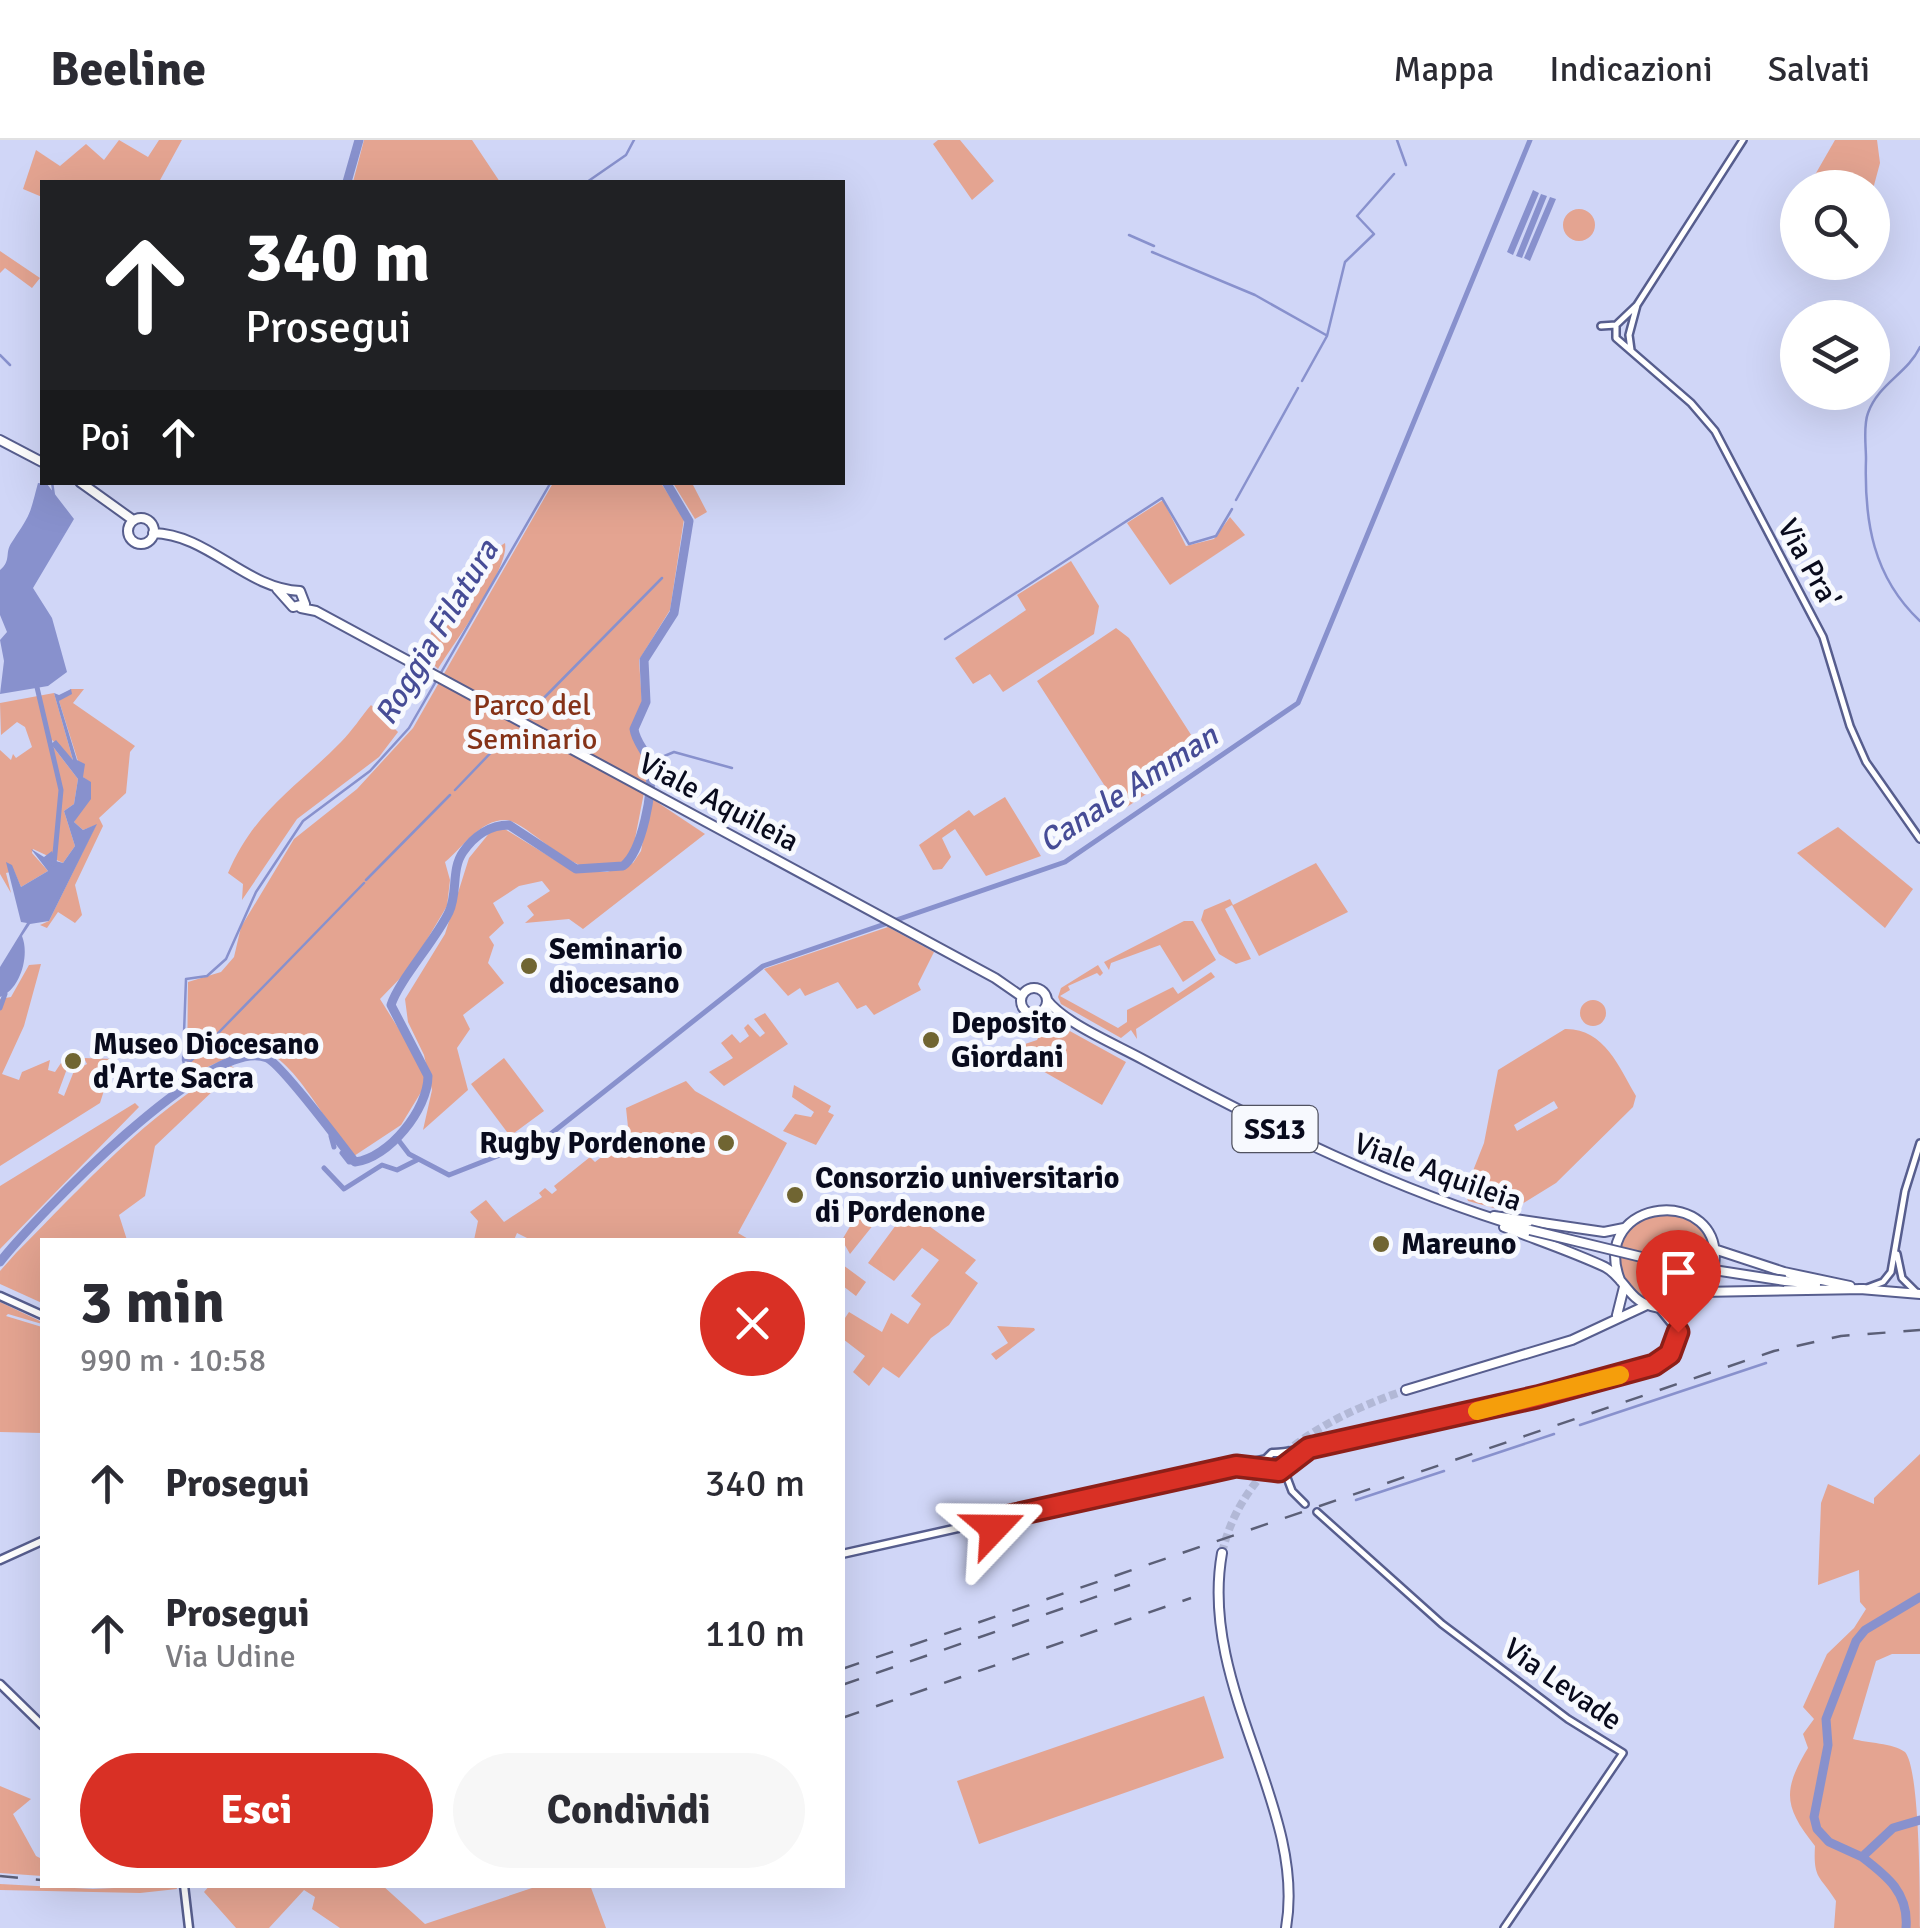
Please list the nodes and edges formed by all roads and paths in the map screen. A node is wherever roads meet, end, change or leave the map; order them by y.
1 (1743, 140) edge
2 (1637, 305) junction
3 (1616, 325) junction
4 (1601, 326) dead end
5 (1631, 350) junction
6 (0, 440) edge
7 (40, 461) edge
8 (84, 485) edge
9 (133, 520) junction
10 (153, 533) junction
11 (278, 589) junction
12 (294, 591) junction
13 (306, 598) junction
14 (288, 601) junction
15 (301, 608) junction
16 (316, 611) junction
17 (1920, 839) edge
18 (995, 978) junction
19 (1031, 988) junction
20 (1021, 996) junction
21 (1047, 1000) junction
22 (1038, 1013) junction
23 (1092, 1032) junction
24 (1920, 1143) edge
25 (1465, 1211) junction
26 (1626, 1227) junction
27 (1714, 1248) junction
28 (1896, 1251) junction
29 (1622, 1284) junction
30 (1864, 1289) junction
31 (1701, 1292) junction
32 (1919, 1294) edge
33 (0, 1296) edge
34 (1690, 1302) junction
35 (1647, 1305) junction
36 (1658, 1308) junction
37 (40, 1314) edge
38 (1618, 1315) junction
39 (1678, 1332) junction
40 (1406, 1390) tunnel mouth
41 (1309, 1448) junction
42 (1280, 1454) junction
43 (1266, 1463) junction
44 (1282, 1467) junction
45 (1306, 1504) dead end
46 (1317, 1512) dead end
47 (40, 1542) edge
48 (845, 1553) edge
49 (1222, 1553) tunnel mouth
50 (0, 1560) edge
51 (0, 1684) edge
52 (40, 1723) edge
53 (184, 1888) edge
54 (188, 1928) edge
55 (1288, 1928) edge
56 (1504, 1928) edge

1 - 2 street
2 - 3 street
2 - 5 street
3 - 4 street
3 - 5 street, Via Pra'
5 - 17 street, Via Pra'
6 - 7 main road
8 - 9 main road, Viale Aquileia / SS13
9 - 10 main road, Viale Aquileia / SS13
9 - 10 main road, Viale Aquileia / SS13
10 - 11 main road, Viale Aquileia / SS13
11 - 12 main road, Viale Aquileia / SS13
11 - 14 main road, Viale Aquileia / SS13
12 - 13 main road, Viale Aquileia / SS13
12 - 14 main road
13 - 15 main road
13 - 16 main road, Viale Aquileia / SS13
14 - 15 main road, Viale Aquileia / SS13
15 - 16 main road, Viale Aquileia / SS13
16 - 18 main road, Viale Aquileia / SS13
18 - 19 main road, Viale Aquileia / SS13
18 - 20 main road, Viale Aquileia / SS13
19 - 20 main road
19 - 21 main road, Viale Aquileia / SS13
20 - 22 main road, Viale Aquileia / SS13
21 - 22 main road
21 - 23 main road, Viale Aquileia / SS13
22 - 23 main road, Viale Aquileia / SS13
23 - 25 main road, Viale Aquileia / SS13
24 - 28 street
25 - 26 main road
25 - 29 main road
25 - 30 main road, Viale Aquileia / SS13, bridge
26 - 27 main road
26 - 29 main road
27 - 30 main road
27 - 31 main road
28 - 30 street
28 - 32 street
29 - 35 main road
29 - 38 main road
30 - 31 main road
30 - 32 main road, Viale Aquileia / SS13
31 - 34 main road
33 - 37 main road
34 - 36 main road
34 - 39 main road
35 - 36 main road
35 - 38 main road
36 - 39 main road
38 - 40 main road
39 - 41 main road
41 - 42 main road
41 - 44 main road
42 - 43 main road
42 - 44 main road
43 - 44 main road
43 - 48 main road
44 - 45 street
46 - 56 street, Via Levade
47 - 50 main road
49 - 55 main road
51 - 52 main road
53 - 54 main road

